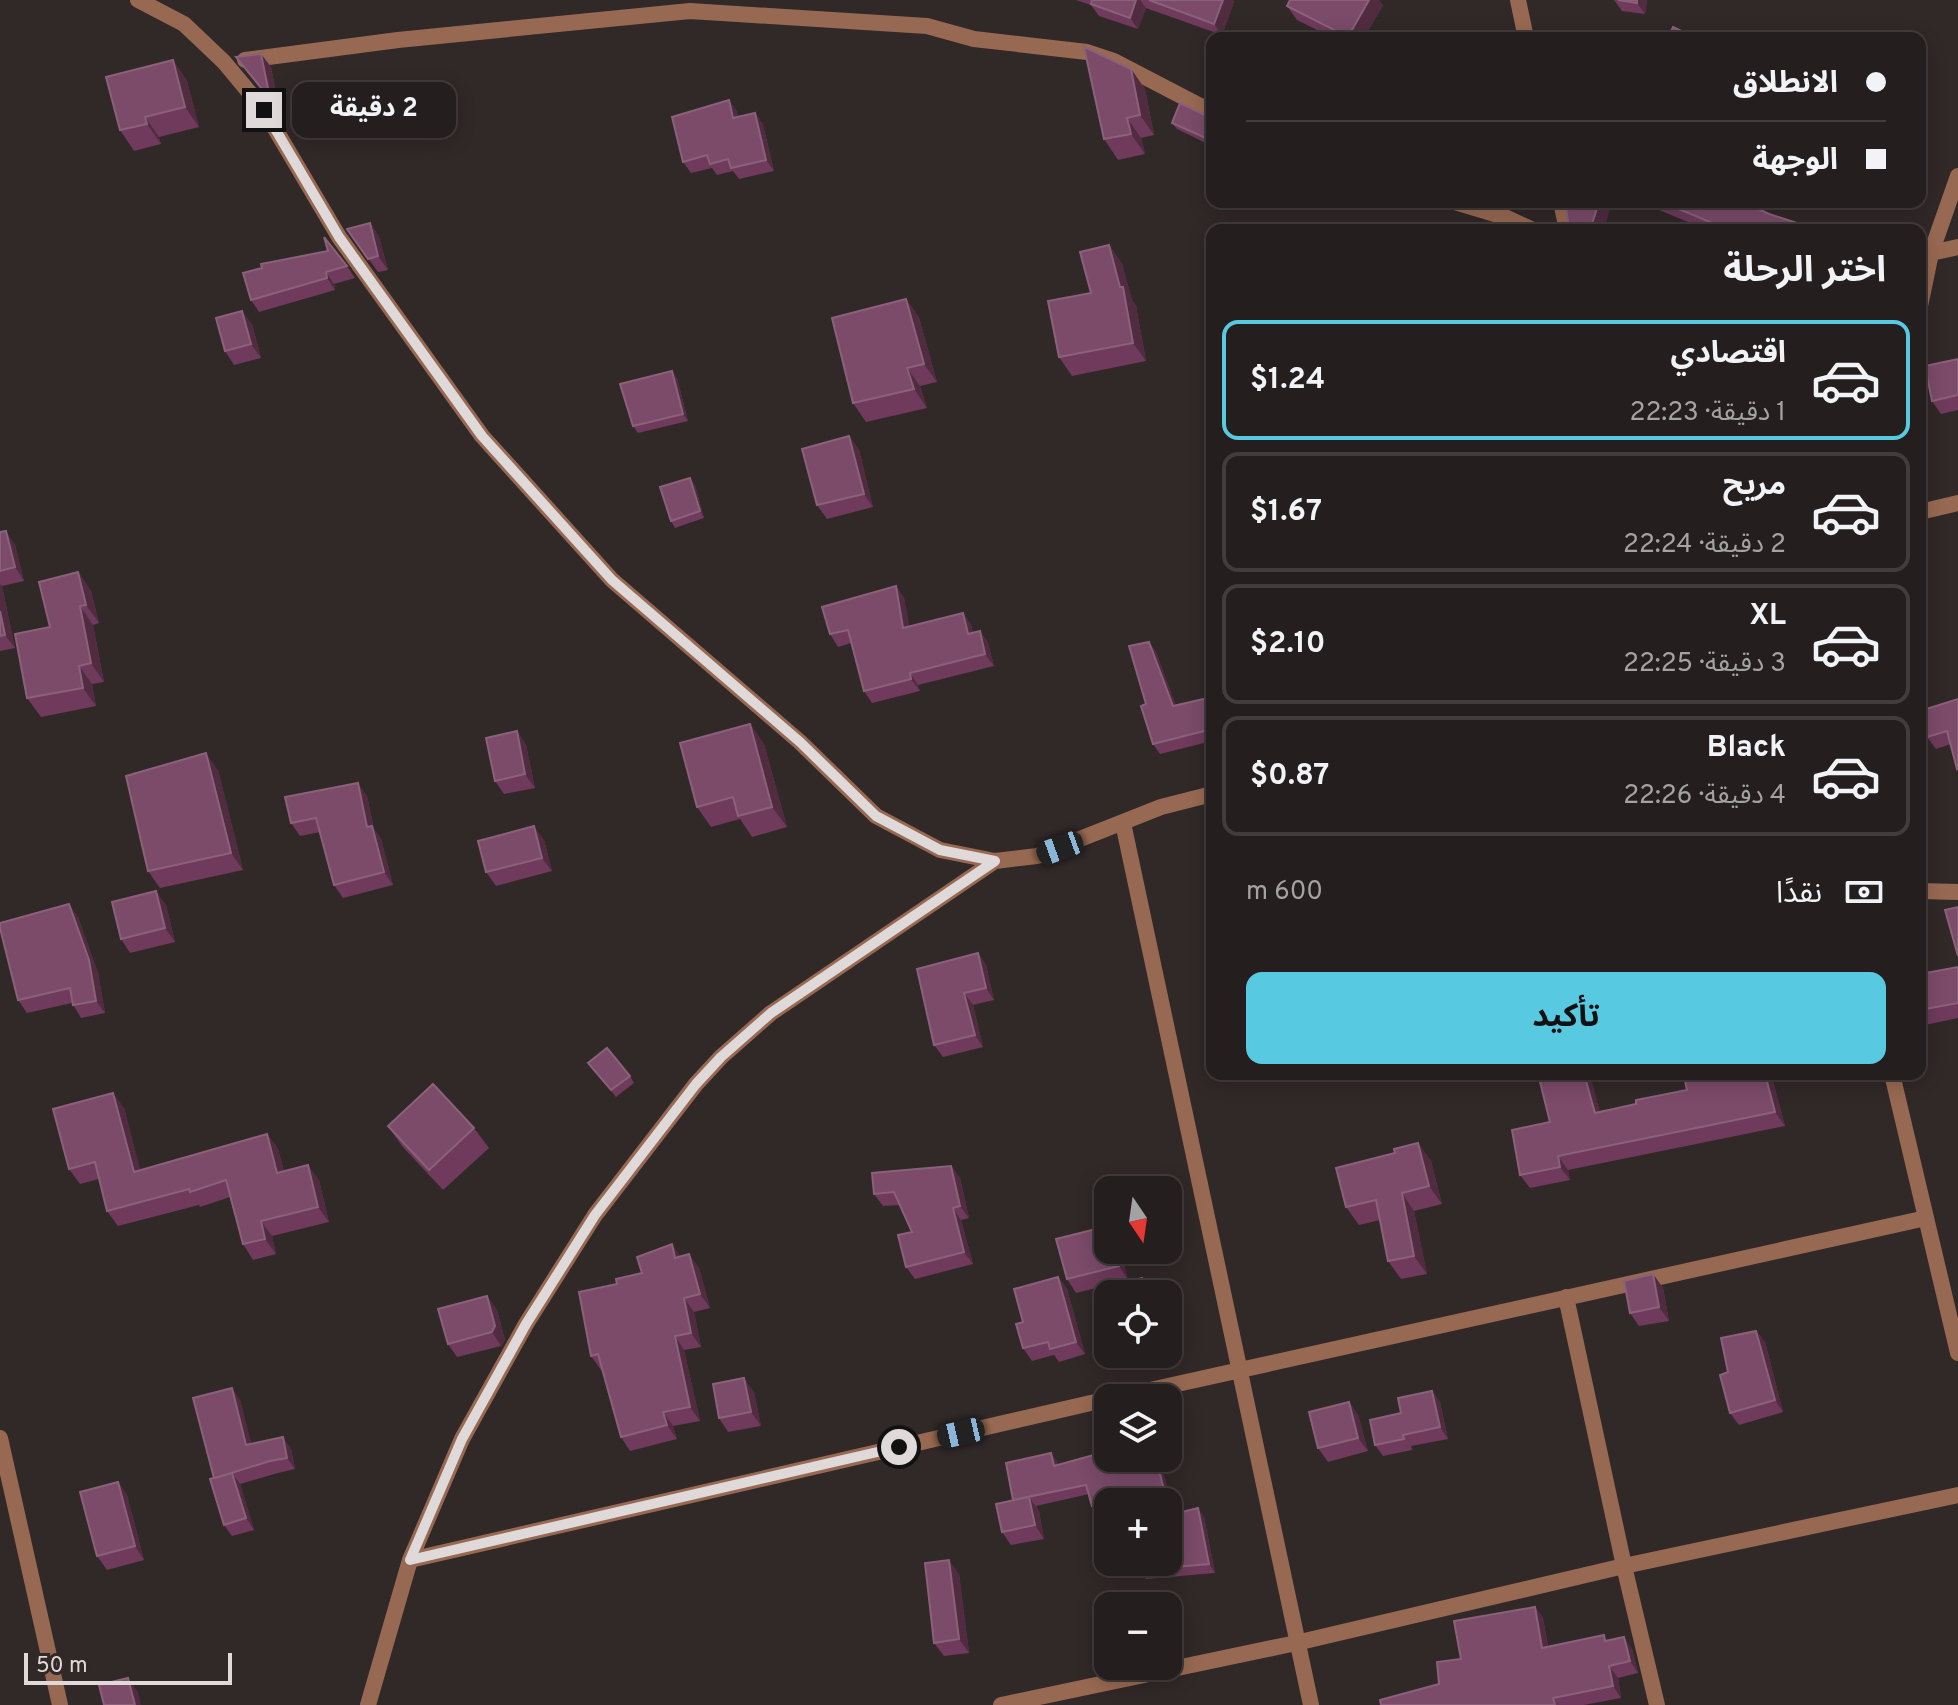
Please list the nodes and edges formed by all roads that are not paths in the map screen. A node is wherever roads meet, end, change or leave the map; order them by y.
1 (138, 0) edge
2 (1518, 0) edge
3 (1525, 32) edge
4 (224, 62) junction
5 (1206, 109) edge
6 (1958, 176) edge
7 (1475, 208) edge
8 (1520, 224) edge
9 (1958, 247) edge
10 (1931, 253) junction
11 (1926, 277) edge
12 (1958, 503) edge
13 (1926, 511) edge
14 (1206, 796) edge
15 (1123, 823) junction
16 (995, 861) junction
17 (1926, 891) edge
18 (1958, 892) edge
19 (1893, 1080) edge
20 (1926, 1218) junction
21 (1566, 1297) junction
22 (1958, 1353) edge
23 (1238, 1369) junction
24 (1174, 1384) edge
25 (1094, 1402) edge
26 (0, 1438) edge
27 (1958, 1495) edge
28 (410, 1560) junction
29 (1624, 1566) junction
30 (1296, 1643) junction
31 (60, 1705) edge
32 (368, 1705) edge
33 (1001, 1705) edge
34 (1311, 1705) edge
35 (1657, 1705) edge

1 - 4 street
2 - 3 street
4 - 5 street
4 - 16 street
6 - 10 street
7 - 8 street
9 - 10 street
10 - 11 street
12 - 13 street
14 - 15 street
15 - 16 street
15 - 23 street
16 - 28 street
17 - 18 street
19 - 20 street
20 - 21 street
20 - 22 street
21 - 23 street
21 - 29 street
23 - 24 street
23 - 30 street
25 - 28 street
26 - 31 street
27 - 29 street
28 - 32 street
29 - 30 street
29 - 35 street
30 - 33 street
30 - 34 street

